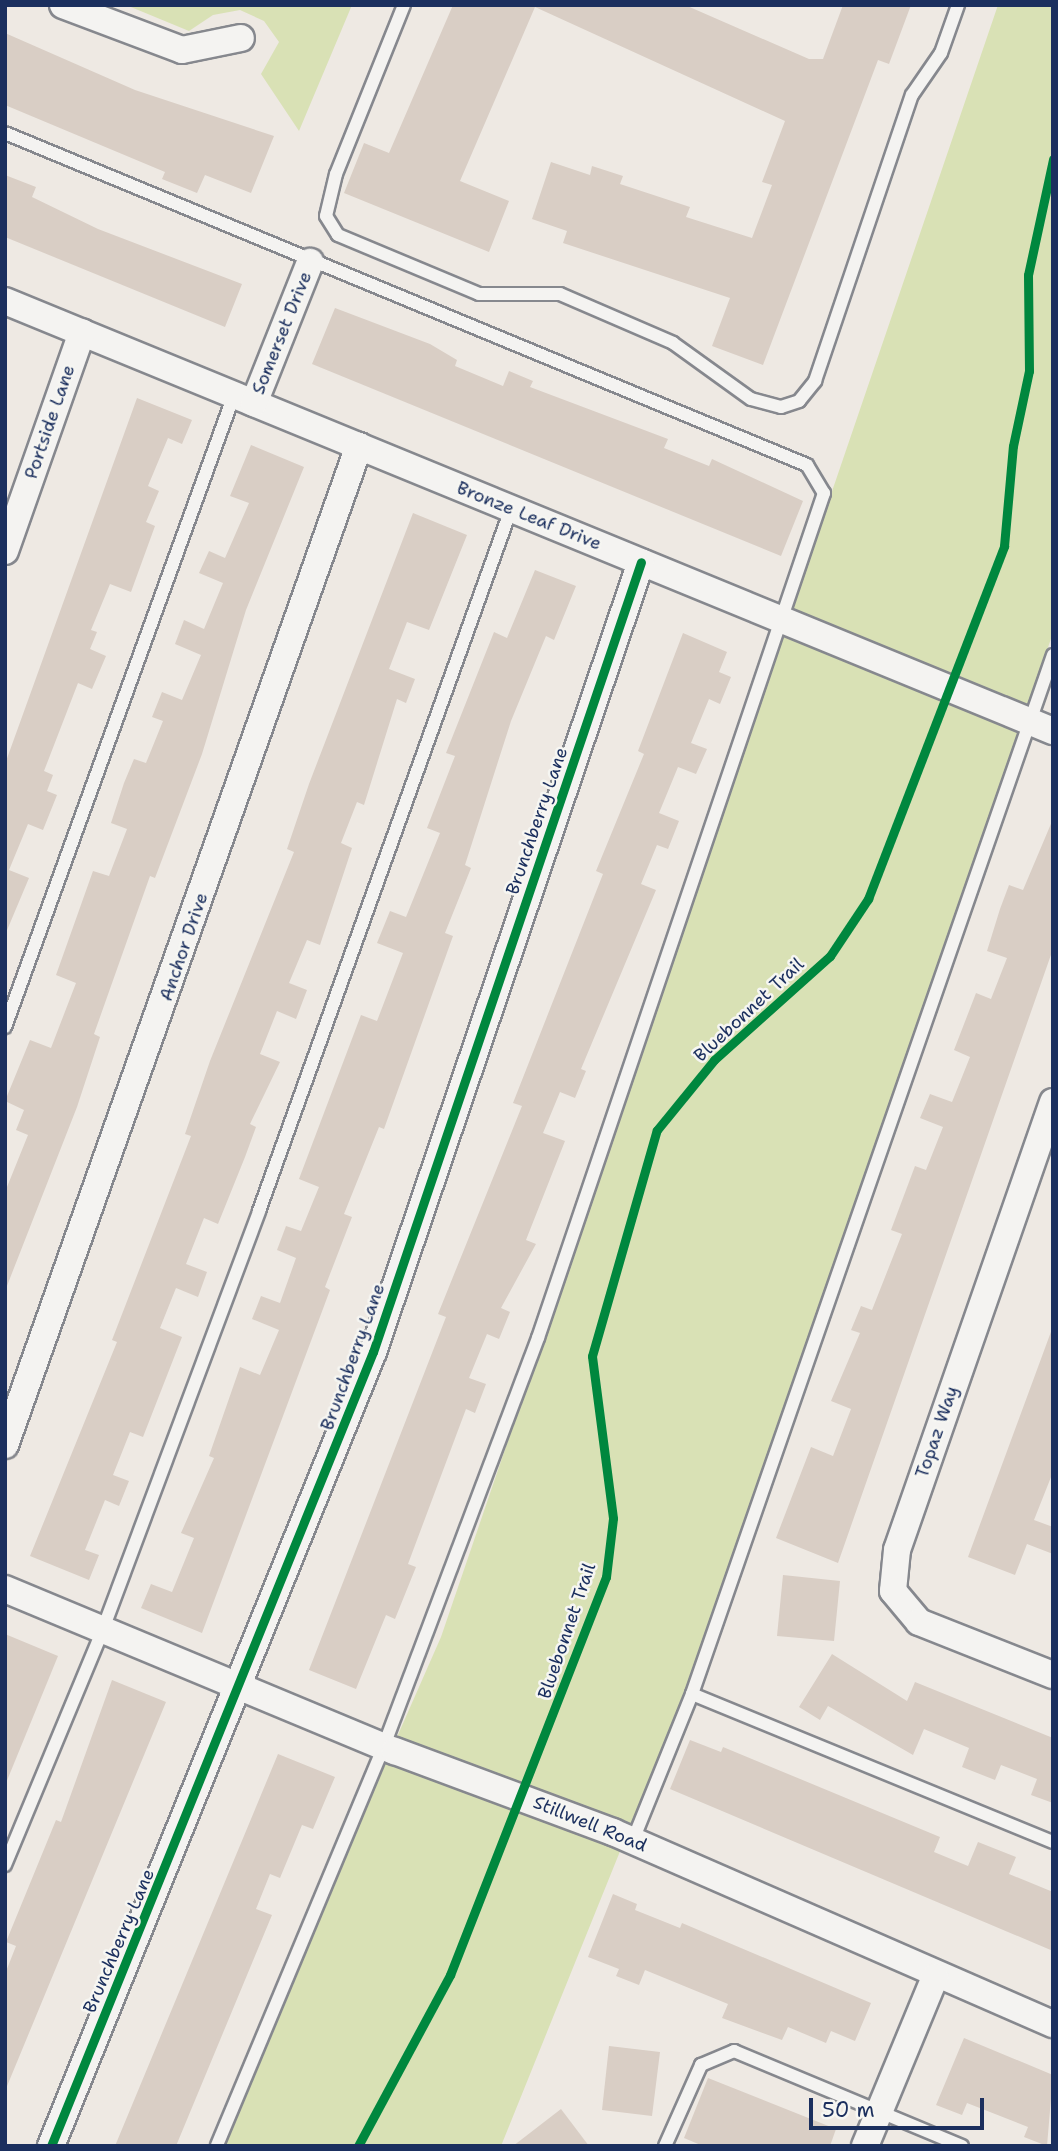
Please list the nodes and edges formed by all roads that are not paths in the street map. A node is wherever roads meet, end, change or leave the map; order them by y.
1 (63, 5) edge
2 (404, 5) edge
3 (958, 5) edge
4 (95, 12) edge
5 (241, 38) dead end
6 (5, 133) edge
7 (310, 262) junction
8 (5, 301) edge
9 (82, 332) junction
10 (244, 399) junction
11 (359, 446) junction
12 (511, 509) junction
13 (5, 551) edge
14 (641, 562) junction
15 (785, 621) junction
16 (1053, 655) edge
17 (1028, 721) junction
18 (1053, 731) edge
19 (5, 1027) edge
20 (1053, 1102) edge
21 (5, 1445) edge
22 (5, 1589) edge
23 (103, 1629) junction
24 (1053, 1675) edge
25 (242, 1687) junction
26 (692, 1694) junction
27 (384, 1746) junction
28 (633, 1840) junction
29 (1053, 1842) edge
30 (5, 1865) edge
31 (935, 1977) junction
32 (1053, 2024) edge
33 (879, 2112) junction
34 (51, 2146) edge
35 (217, 2146) edge
36 (666, 2146) edge
37 (865, 2146) edge
38 (962, 2146) edge

1 - 4 street
2 - 3 lane
4 - 5 street
6 - 7 lane
7 - 10 street, Somerset Drive
7 - 15 lane
8 - 9 street, Bronze Leaf Drive
9 - 10 street, Bronze Leaf Drive
9 - 13 street, Portside Lane
10 - 11 street, Bronze Leaf Drive
10 - 19 lane
11 - 12 street, Bronze Leaf Drive
11 - 21 street, Anchor Drive
12 - 14 street, Bronze Leaf Drive
12 - 23 lane
14 - 15 street, Bronze Leaf Drive
14 - 25 street, Brunchberry Lane
15 - 17 street, Bronze Leaf Drive
15 - 27 lane
16 - 17 lane
17 - 18 street, Bronze Leaf Drive
17 - 26 lane
20 - 24 street, Topaz Way
22 - 23 street, Stillwell Road
23 - 25 street, Stillwell Road
23 - 30 lane
25 - 27 street, Stillwell Road
25 - 34 street, Brunchberry Lane
26 - 28 lane
26 - 29 lane
27 - 28 street, Stillwell Road
27 - 35 lane
28 - 31 street, Stillwell Road
31 - 32 street, Stillwell Road
31 - 33 street
33 - 36 lane
33 - 37 street
33 - 38 lane

